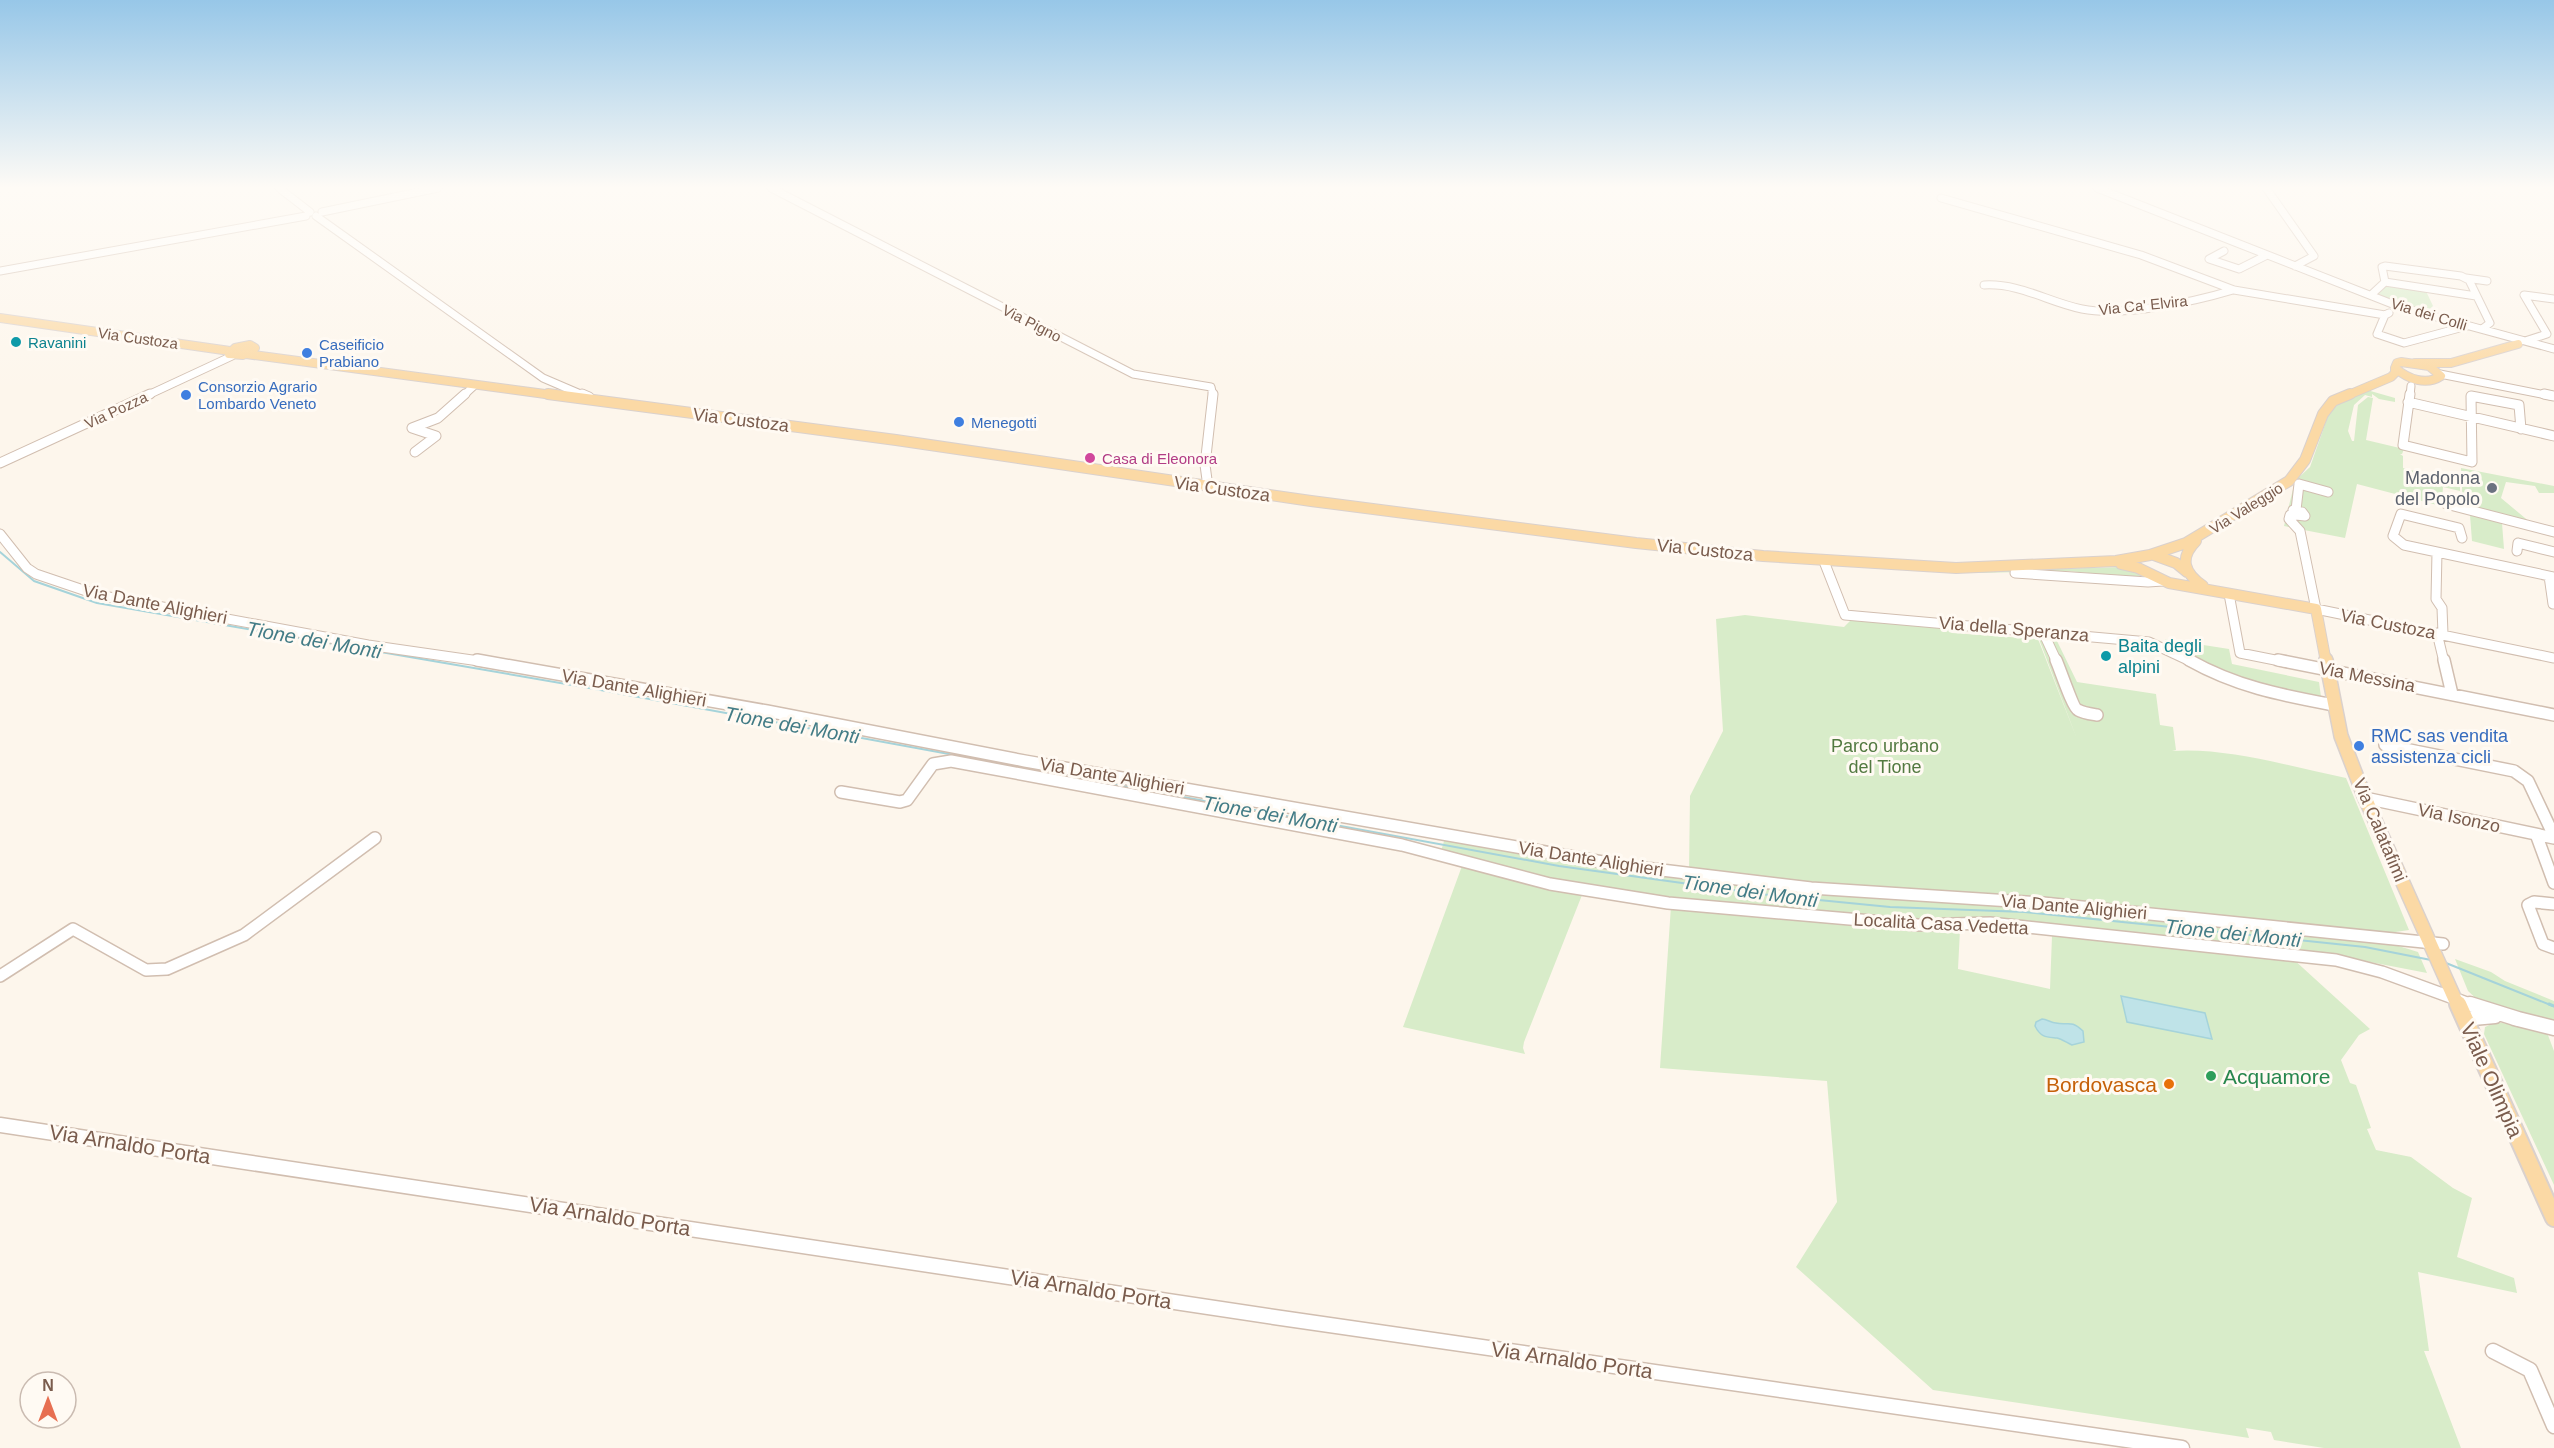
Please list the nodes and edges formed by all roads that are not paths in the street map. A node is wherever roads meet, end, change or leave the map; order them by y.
1 (85, 256) edge
2 (372, 256) edge
3 (903, 256) edge
4 (2143, 256) edge
5 (2215, 256) edge
6 (2266, 256) edge
7 (2268, 256) edge
8 (2314, 256) edge
9 (2295, 266) junction
10 (0, 271) edge
11 (2467, 279) junction
12 (2487, 281) dead end
13 (2385, 282) junction
14 (1984, 285) dead end
15 (2234, 290) junction
16 (2371, 295) junction
17 (2475, 296) junction
18 (2554, 300) edge
19 (2400, 307) junction
20 (2385, 315) junction
21 (0, 318) edge
22 (2469, 326) junction
23 (2482, 329) junction
24 (2521, 343) junction
25 (206, 347) junction
26 (2554, 349) edge
27 (244, 350) junction
28 (231, 353) junction
29 (269, 357) junction
30 (2415, 363) junction
31 (2395, 368) junction
32 (2440, 373) junction
33 (2466, 380) junction
34 (544, 381) junction
35 (2380, 382) junction
36 (475, 385) junction
37 (557, 386) junction
38 (2411, 386) dead end
39 (531, 393) junction
40 (552, 395) junction
41 (2554, 396) edge
42 (2408, 402) junction
43 (619, 404) junction
44 (2470, 417) junction
45 (2521, 429) junction
46 (2554, 436) edge
47 (415, 452) dead end
48 (0, 462) edge
49 (1208, 487) junction
50 (2328, 492) dead end
51 (2446, 504) dead end
52 (2554, 532) edge
53 (0, 534) edge
54 (2204, 534) junction
55 (2462, 538) dead end
56 (2517, 551) dead end
57 (2437, 552) junction
58 (2554, 552) edge
59 (2150, 555) junction
60 (1825, 564) dead end
61 (2072, 564) junction
62 (2015, 573) dead end
63 (2551, 576) edge
64 (2158, 578) junction
65 (2187, 578) junction
66 (2225, 593) junction
67 (2553, 604) edge
68 (2316, 609) junction
69 (2043, 632) junction
70 (2440, 634) junction
71 (2554, 658) edge
72 (2329, 669) junction
73 (2452, 694) junction
74 (2334, 705) junction
75 (2554, 715) edge
76 (2097, 716) dead end
77 (2385, 745) dead end
78 (841, 792) dead end
79 (2365, 798) junction
80 (2536, 834) junction
81 (2554, 837) edge
82 (375, 838) dead end
83 (2554, 883) edge
84 (2554, 904) edge
85 (2436, 943) junction
86 (2554, 948) edge
87 (0, 976) edge
88 (2455, 998) junction
89 (2518, 1019) junction
90 (2468, 1026) junction
91 (2554, 1028) edge
92 (0, 1125) edge
93 (2554, 1218) edge
94 (2493, 1351) dead end
95 (2554, 1426) edge
96 (2182, 1448) edge

1 - 10 street
2 - 34 street
3 - 49 street, Via Pigno
4 - 15 street
5 - 6 street
7 - 9 street, Via dei Colli
8 - 9 street
9 - 16 street, Via dei Colli
11 - 12 street
11 - 13 street
11 - 17 street
13 - 16 street
13 - 17 street
14 - 15 street, Via Ca' Elvira
15 - 20 street
16 - 19 street, Via dei Colli
17 - 23 street
18 - 24 street
19 - 20 street
19 - 22 street, Via dei Colli
20 - 22 street
21 - 25 main road, Via Custoza
22 - 23 street, Via dei Colli
23 - 24 street, Via dei Colli
24 - 26 street, Via dei Colli
24 - 32 main road, Via Valeggio
25 - 27 main road, Via Custoza
25 - 28 main road, Via Custoza
27 - 28 main road, Via Custoza
27 - 29 main road, Via Custoza
27 - 29 main road, Via Custoza
28 - 48 street, Via Pozza
29 - 36 main road, Via Custoza
30 - 31 main road, Via Valeggio
30 - 32 main road
30 - 32 main road, Via Valeggio
31 - 32 main road
31 - 35 main road, Via Valeggio
32 - 33 street
32 - 33 street
32 - 35 main road, Via Valeggio
33 - 41 street
34 - 37 street
34 - 39 street
34 - 40 street
35 - 54 main road, Via Valeggio
36 - 39 main road, Via Custoza
36 - 47 street
37 - 40 street
37 - 43 street
38 - 42 street
39 - 40 main road, Via Custoza
40 - 43 main road, Via Custoza
42 - 44 street
42 - 44 street
43 - 49 main road, Via Custoza
44 - 45 street
44 - 45 street
45 - 46 street
49 - 61 main road, Via Custoza
50 - 68 street
51 - 52 street
53 - 85 street, Via Dante Alighieri
54 - 59 main road, Via Custoza
54 - 65 main road
55 - 57 street
56 - 58 street
57 - 63 street
57 - 70 street
59 - 61 main road, Via Custoza
59 - 64 main road
59 - 65 main road, Via Custoza
60 - 69 street, Via della Speranza
61 - 64 main road, Via Custoza
62 - 64 street, Via Custoza
63 - 67 street
64 - 65 main road, Via Custoza
65 - 66 main road, Via Custoza
66 - 68 main road, Via Custoza
66 - 72 street, Via Messina
68 - 70 street, Via Custoza
68 - 72 main road, Via Calatafimi
69 - 74 street, Via della Speranza
69 - 76 street
70 - 71 street, Via Custoza
70 - 73 street
72 - 73 street, Via Messina
72 - 74 main road, Via Calatafimi
73 - 75 street, Via Messina
74 - 79 main road, Via Calatafimi
77 - 81 street
78 - 88 street, Località Casa Vedetta
79 - 80 street, Via Isonzo
79 - 85 main road, Via Calatafimi
80 - 81 street, Via Isonzo
80 - 83 street
82 - 87 street
84 - 86 street
85 - 88 main road, Viale Olimpia
88 - 89 street, Località Casa Vedetta
88 - 90 main road, Viale Olimpia
89 - 90 street
89 - 91 street
90 - 93 main road, Viale Olimpia
92 - 96 street, Via Arnaldo Porta
94 - 95 street

